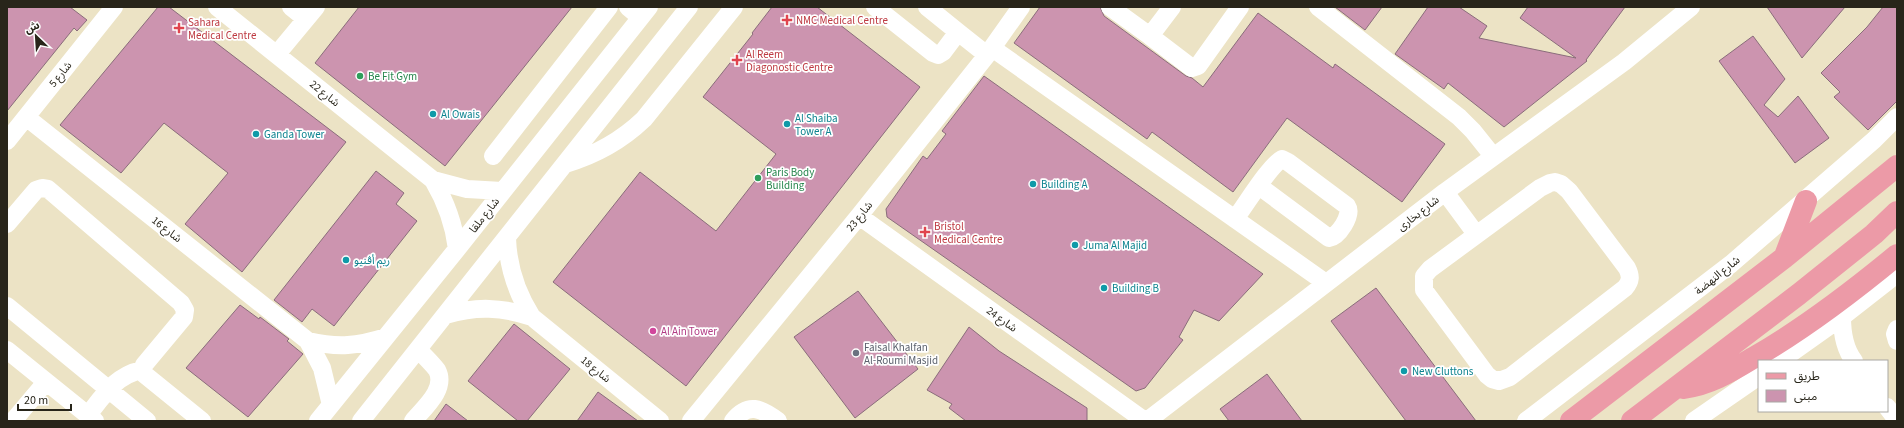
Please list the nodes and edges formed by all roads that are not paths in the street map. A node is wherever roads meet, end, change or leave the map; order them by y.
1 (114, 7) edge
2 (217, 7) edge
3 (291, 7) edge
4 (609, 7) edge
5 (689, 7) edge
6 (734, 7) edge
7 (876, 7) edge
8 (927, 7) edge
9 (1021, 7) edge
10 (1110, 7) edge
11 (1172, 7) edge
12 (1240, 7) edge
13 (1318, 7) edge
14 (1682, 9) edge
15 (639, 10) edge
16 (311, 13) edge
17 (958, 32) junction
18 (1150, 36) junction
19 (989, 51) junction
20 (277, 54) junction
21 (26, 117) junction
22 (1897, 117) edge
23 (7, 141) edge
24 (494, 156) dead end
25 (1493, 156) junction
26 (565, 164) junction
27 (1897, 166) edge
28 (433, 180) junction
29 (1259, 186) junction
30 (502, 191) junction
31 (1445, 192) junction
32 (1806, 201) junction
33 (1897, 212) edge
34 (859, 216) junction
35 (1236, 219) junction
36 (7, 224) edge
37 (1476, 234) junction
38 (507, 238) junction
39 (458, 249) junction
40 (1897, 255) edge
41 (1785, 257) junction
42 (1897, 274) edge
43 (1326, 283) junction
44 (7, 306) edge
45 (446, 315) junction
46 (1842, 317) junction
47 (532, 318) junction
48 (1897, 329) edge
49 (386, 337) junction
50 (1814, 337) junction
51 (308, 341) junction
52 (1897, 341) edge
53 (418, 349) junction
54 (7, 350) edge
55 (1851, 357) edge
56 (1781, 360) edge
57 (142, 370) junction
58 (1758, 377) edge
59 (46, 382) junction
60 (109, 389) junction
61 (1675, 389) junction
62 (331, 405) junction
63 (1888, 408) edge
64 (91, 418) edge
65 (1897, 420) edge
66 (13, 421) edge
67 (147, 421) edge
68 (202, 421) edge
69 (318, 421) edge
70 (361, 421) edge
71 (413, 421) edge
72 (660, 421) edge
73 (691, 421) edge
74 (733, 421) edge
75 (778, 421) edge
76 (1146, 421) edge
77 (1526, 421) edge
78 (1571, 421) edge
79 (1632, 421) edge
80 (1694, 421) edge

1 - 21 street, شارع 5
2 - 20 street, شارع 22
3 - 16 street
4 - 24 street
5 - 26 street
6 - 26 street
7 - 17 street
8 - 17 street
9 - 19 street, شارع 23
10 - 18 street
11 - 18 street
12 - 18 street
13 - 25 street
14 - 25 street, شارع بخارى
15 - 30 street, شارع ملقا
16 - 20 street
17 - 19 street
19 - 34 street, شارع 23
19 - 35 street
20 - 28 street, شارع 22
21 - 23 street, شارع 5
21 - 51 street, شارع 16
22 - 32 street, شارع النهضة
25 - 31 street, شارع بخارى
26 - 38 street
27 - 41 main road
28 - 30 street, شارع 22
28 - 39 street, شارع 22
29 - 29 street
29 - 35 street
30 - 39 street, شارع ملقا
31 - 37 street
31 - 43 street, شارع بخارى
32 - 41 main road
32 - 77 street, شارع النهضة
33 - 61 main road
34 - 73 street, شارع 23
34 - 76 street, شارع 24
35 - 43 street
36 - 57 street
37 - 37 street
38 - 45 street
38 - 47 street, شارع 18
39 - 49 street, شارع ملقا
40 - 61 main road
41 - 78 main road
42 - 46 street
43 - 76 street, شارع بخارى
44 - 60 street
45 - 47 street, شارع 18
45 - 53 street
46 - 50 street
46 - 55 street
47 - 72 street, شارع 18
48 - 52 street
49 - 51 street, شارع 16
49 - 62 street, شارع ملقا
50 - 55 street
50 - 56 street
51 - 62 street, شارع 16
53 - 70 street
53 - 71 street
54 - 59 street
57 - 60 street
57 - 68 street
58 - 80 street
59 - 64 street
59 - 66 street
60 - 64 street
60 - 67 street
61 - 79 main road
62 - 69 street, شارع ملقا
63 - 65 street
74 - 75 street

